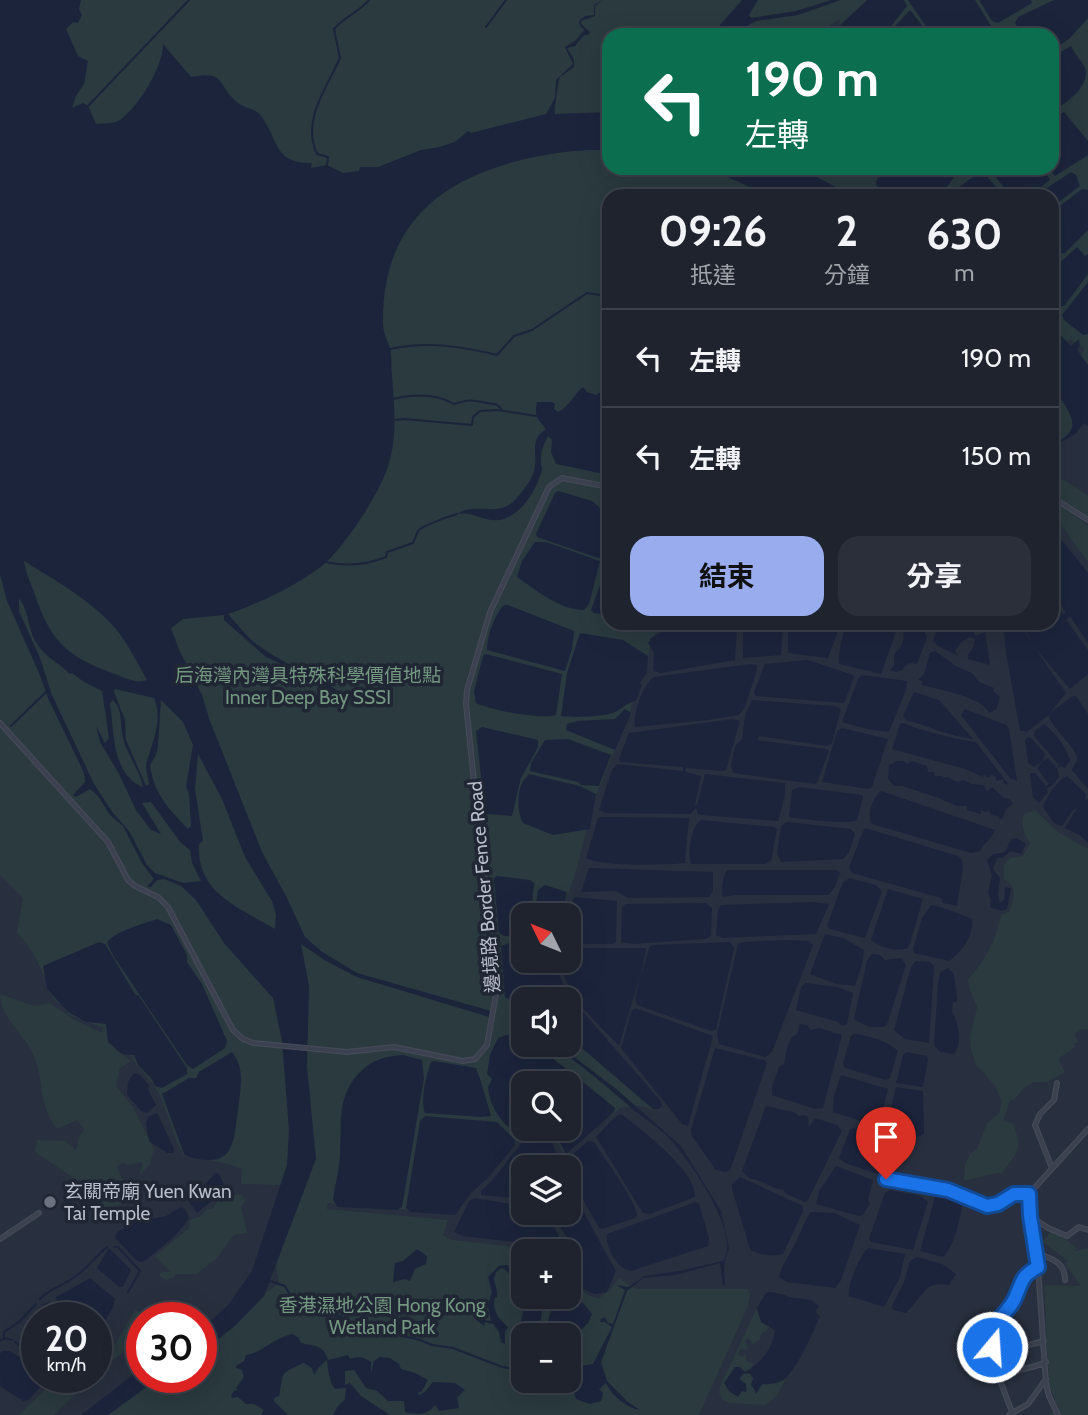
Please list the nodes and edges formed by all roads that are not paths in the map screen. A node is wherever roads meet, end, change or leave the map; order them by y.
1 (602, 486) edge
2 (1059, 501) edge
3 (1088, 520) edge
4 (0, 723) edge
5 (1058, 1083) dead end
6 (1088, 1129) edge
7 (1052, 1168) junction
8 (886, 1179) dead end
9 (1029, 1194) junction
10 (39, 1213) dead end
11 (1030, 1216) junction
12 (1088, 1230) edge
13 (0, 1238) edge
14 (1036, 1252) junction
15 (1038, 1267) junction
16 (1065, 1280) dead end
17 (1044, 1341) junction
18 (1015, 1356) junction
19 (1046, 1362) junction
20 (1014, 1372) junction
21 (1046, 1379) junction
22 (1010, 1413) edge
23 (1058, 1415) edge

1 - 4 street, 邊境路 Border Fence Road
2 - 3 street
5 - 7 street
6 - 7 street
7 - 9 street
8 - 9 street
9 - 11 street
10 - 13 street
11 - 12 street
11 - 14 street
14 - 15 street
14 - 16 street
15 - 17 street
15 - 18 street
17 - 18 street
17 - 19 street
18 - 20 street
19 - 20 street
19 - 21 street
20 - 22 street
21 - 22 street
21 - 23 street

